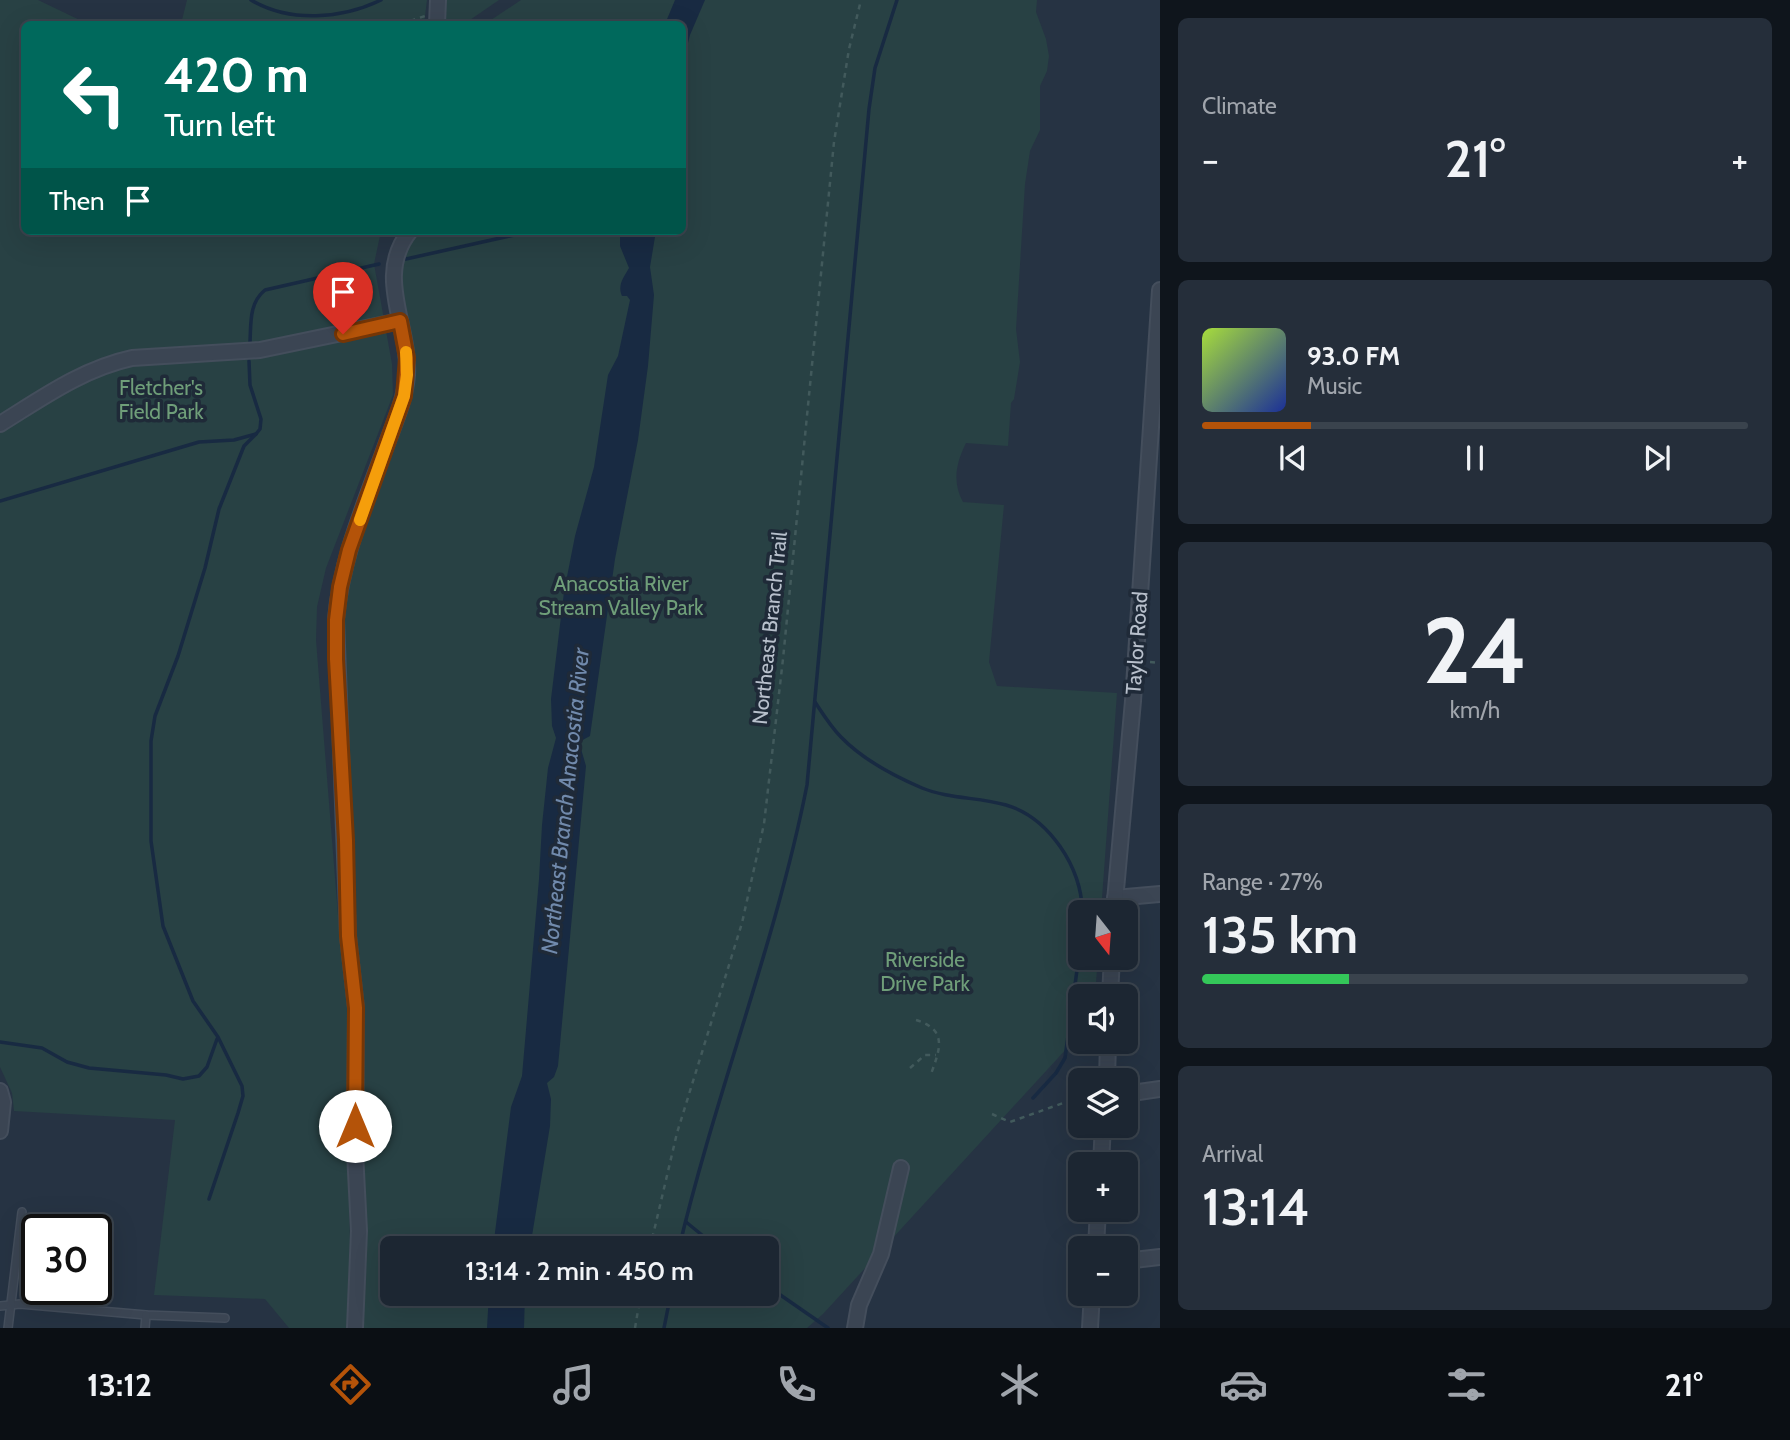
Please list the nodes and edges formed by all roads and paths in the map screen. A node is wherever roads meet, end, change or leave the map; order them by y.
1 (861, 0) edge
2 (437, 12) edge
3 (410, 21) edge
4 (408, 235) edge
5 (1160, 290) edge
6 (400, 321) junction
7 (0, 424) edge
8 (1150, 662) dead end
9 (1160, 663) edge
10 (1160, 894) edge
11 (1114, 900) edge
12 (1135, 900) edge
13 (916, 1020) dead end
14 (937, 1055) junction
15 (910, 1068) dead end
16 (931, 1074) dead end
17 (1160, 1089) edge
18 (0, 1091) edge
19 (1138, 1092) edge
20 (1068, 1101) edge
21 (992, 1114) dead end
22 (0, 1131) edge
23 (901, 1168) dead end
24 (22, 1212) dead end
25 (653, 1236) edge
26 (1160, 1257) edge
27 (1138, 1260) edge
28 (12, 1305) junction
29 (0, 1306) edge
30 (639, 1306) edge
31 (1092, 1306) edge
32 (146, 1315) junction
33 (225, 1318) dead end
34 (8, 1328) edge
35 (145, 1328) edge
36 (355, 1328) edge
37 (635, 1328) edge
38 (855, 1328) edge
39 (1090, 1328) edge

1 - 25 path, Northeast Branch Trail
2 - 3 path
4 - 6 street
5 - 11 street, Taylor Road
6 - 7 street
6 - 36 street
8 - 9 path
10 - 12 street
13 - 14 path
14 - 15 path
14 - 16 path
17 - 19 street
18 - 22 street
20 - 21 path
23 - 38 street
24 - 28 lane
26 - 27 street
28 - 29 lane
28 - 32 lane
28 - 34 lane
30 - 37 path
31 - 39 street
32 - 33 lane
32 - 35 lane

